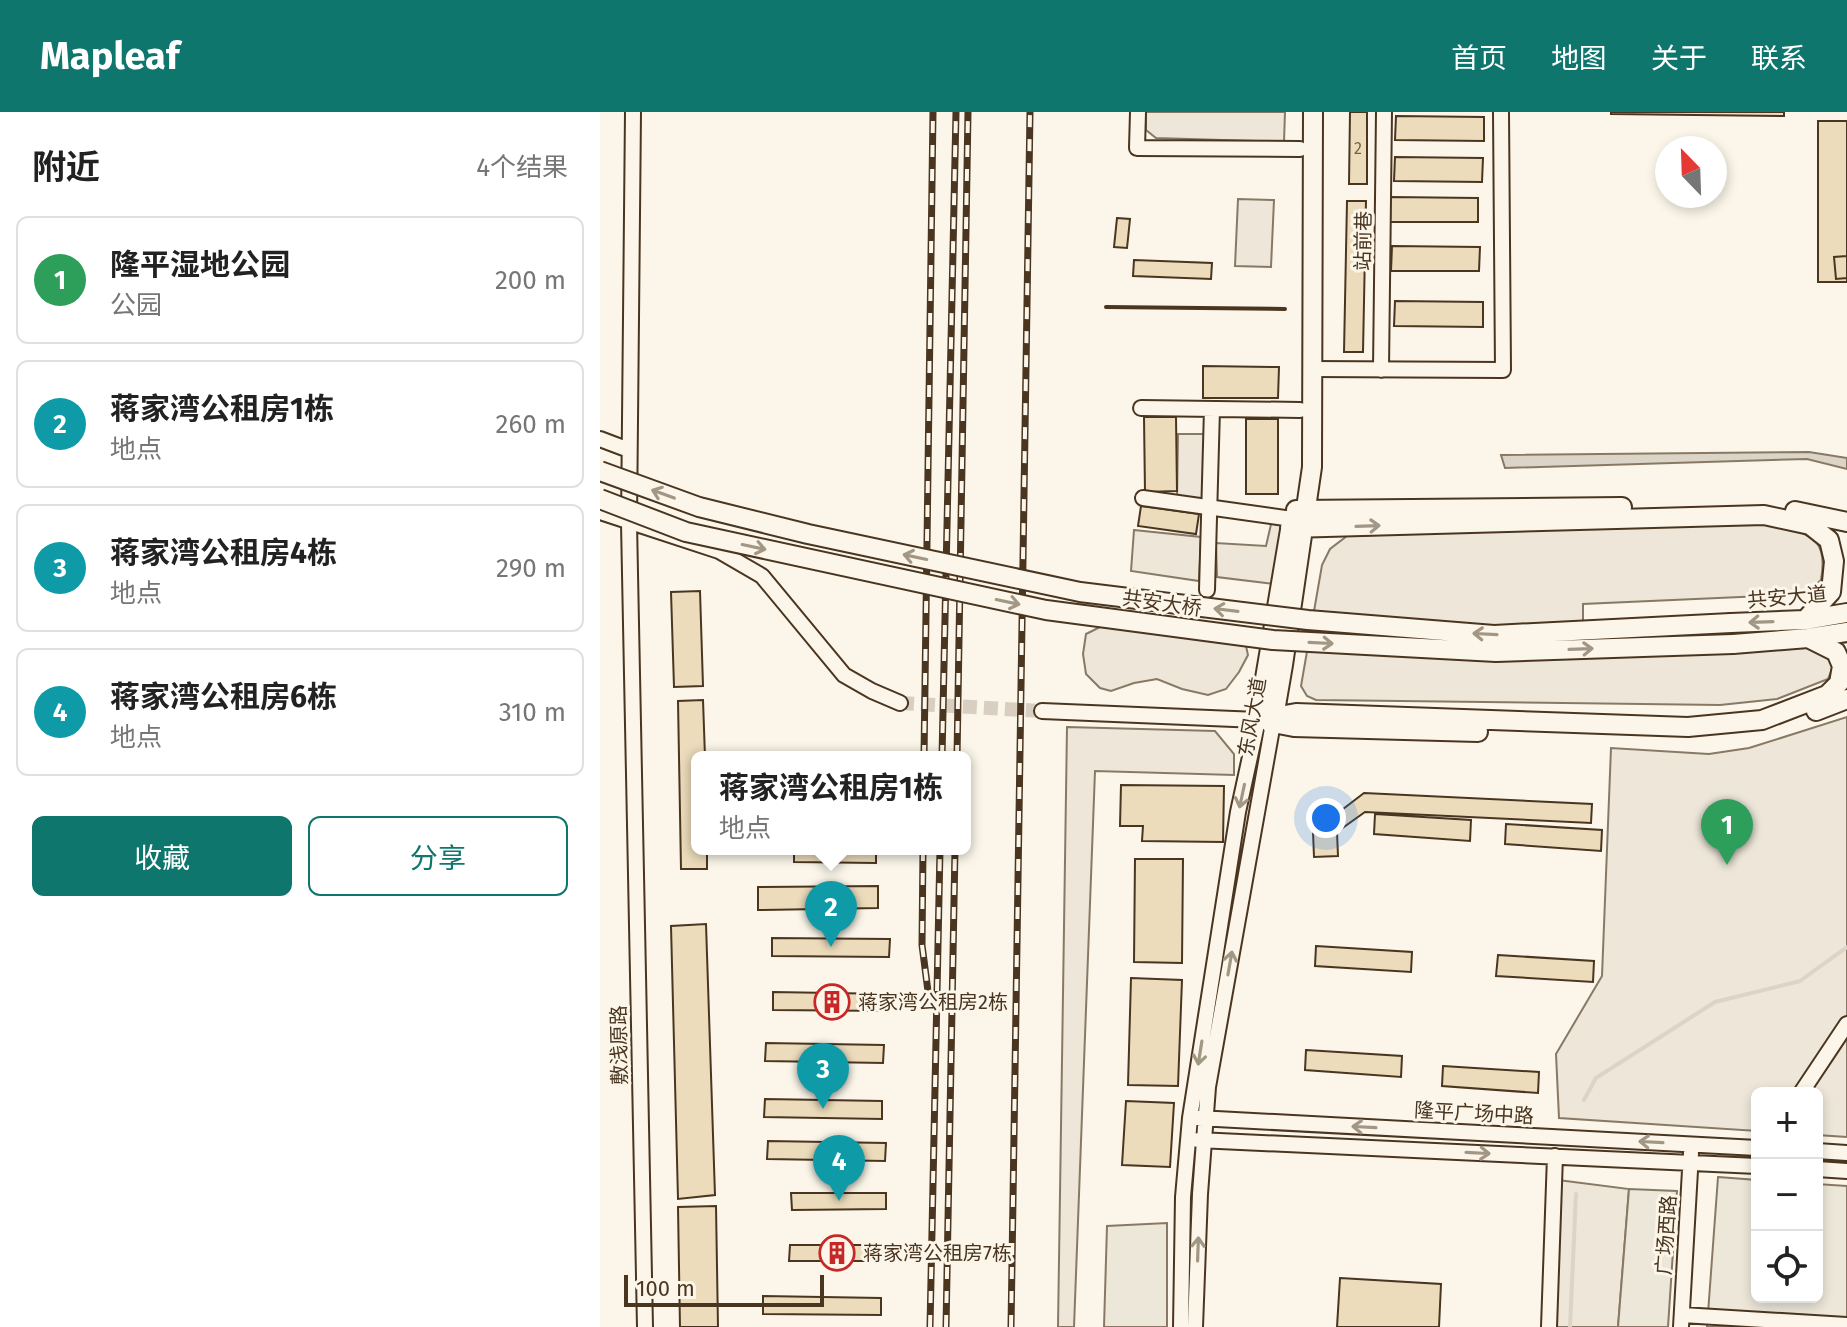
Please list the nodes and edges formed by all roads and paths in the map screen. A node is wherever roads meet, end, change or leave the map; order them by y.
1 (633, 112) edge
2 (1138, 112) edge
3 (1300, 112) edge
4 (1313, 112) edge
5 (1384, 112) edge
6 (1501, 112) edge
7 (1300, 149) junction
8 (1312, 369) junction
9 (1381, 370) junction
10 (1141, 408) dead end
11 (1212, 409) junction
12 (1300, 410) junction
13 (600, 439) edge
14 (629, 450) junction
15 (600, 471) edge
16 (1143, 498) dead end
17 (1209, 507) junction
18 (600, 511) edge
19 (1297, 519) junction
20 (1847, 522) edge
21 (629, 523) junction
22 (1207, 590) dead end
23 (1847, 613) edge
24 (1731, 623) joint
25 (1807, 629) junction
26 (1847, 632) edge
27 (1847, 699) edge
28 (900, 703) tunnel mouth
29 (1042, 711) tunnel mouth
30 (1268, 720) junction
31 (1847, 1024) edge
32 (1805, 1087) edge
33 (1190, 1118) junction
34 (1206, 1118) junction
35 (1188, 1140) junction
36 (1204, 1141) junction
37 (1691, 1144) junction
38 (1751, 1148) edge
39 (1823, 1151) edge
40 (1847, 1153) edge
41 (1555, 1156) junction
42 (1691, 1162) junction
43 (1751, 1166) edge
44 (1823, 1169) edge
45 (1847, 1171) edge
46 (1681, 1321) edge
47 (1847, 1325) edge
48 (645, 1327) edge
49 (1181, 1327) edge
50 (1195, 1327) edge
51 (1549, 1327) edge

1 - 14 street, 敷浅原路
2 - 7 street
3 - 7 main road
4 - 8 main road
5 - 9 street, 站前巷
6 - 9 street
7 - 12 main road
8 - 9 street
8 - 19 main road
10 - 11 street
11 - 12 street
11 - 17 street
12 - 19 main road
13 - 14 street
14 - 21 street, 敷浅原路
24 -> 15 main road, 共安大桥, bridge
16 - 17 street
17 - 19 street
17 - 22 street
18 - 21 street
18 -> 25 main road, 共安大桥, bridge
19 - 20 main road
19 -> 25 main road
19 - 30 main road
21 - 28 street
21 - 48 street, 敷浅原路
23 - 25 main road, 共安大道
25 -> 24 main road, 共安大道
25 - 26 main road
25 - 30 main road
27 - 30 main road
29 - 30 street
30 -> 33 street, 东风大道
34 -> 30 street, 东风大道
31 - 32 street
33 - 34 street, 隆平广场中路
33 - 35 street, 东风大道
34 - 36 street, 东风大道
37 -> 34 street, 隆平广场中路
35 - 36 street, 隆平广场中路
35 - 49 street, 东风大道
36 -> 41 street, 隆平广场中路
50 -> 36 street, 东风大道
37 - 38 street, 隆平广场中路
37 - 42 street, 广场西路
39 - 40 street
41 - 42 street, 隆平广场中路
41 - 51 street
42 - 43 street, 隆平广场中路
42 - 46 street, 广场西路
44 - 45 street
46 - 47 street

